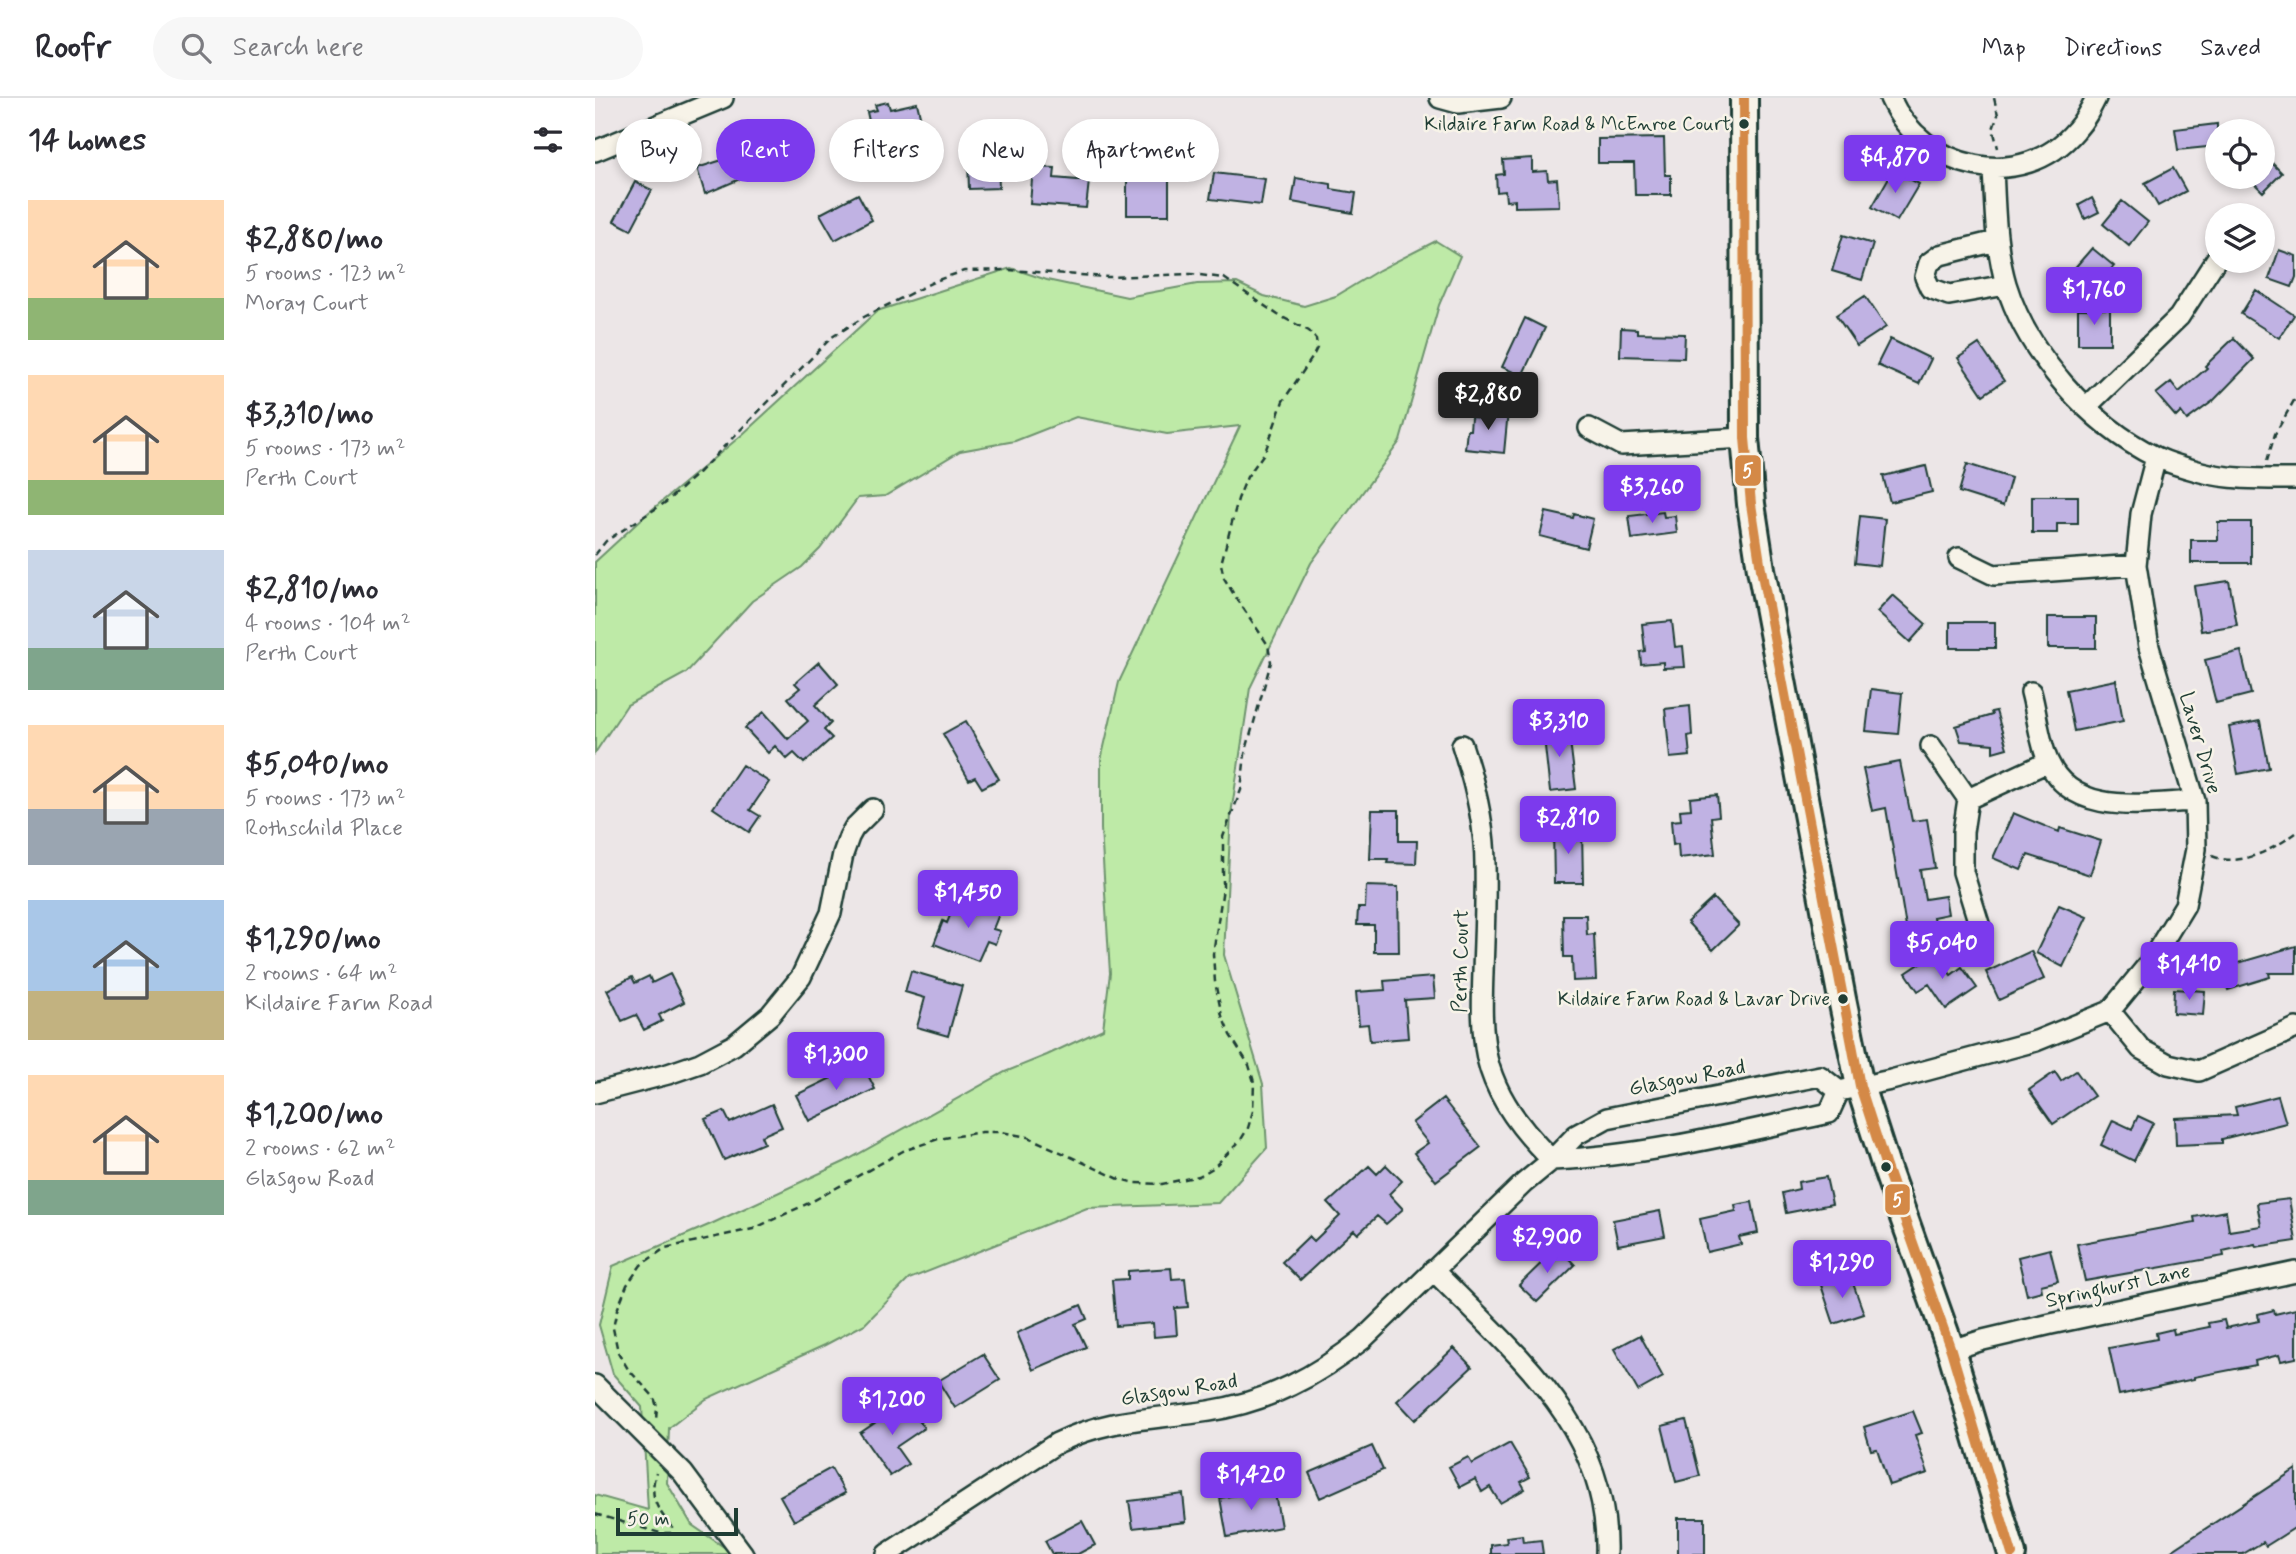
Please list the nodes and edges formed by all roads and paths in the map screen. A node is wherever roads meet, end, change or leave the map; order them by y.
1 (723, 98) edge
2 (1440, 98) edge
3 (1501, 98) edge
4 (1744, 98) edge
5 (1890, 98) edge
6 (1994, 98) edge
7 (2096, 98) edge
8 (595, 151) edge
9 (1993, 168) junction
10 (1996, 241) junction
11 (2207, 273) edge
12 (2006, 285) junction
13 (2296, 397) edge
14 (2087, 406) junction
15 (1589, 428) dead end
16 (1745, 438) junction
17 (2156, 457) junction
18 (2269, 479) junction
19 (2296, 479) edge
20 (595, 555) edge
21 (1959, 558) dead end
22 (2136, 565) junction
23 (2031, 692) dead end
24 (1462, 745) dead end
25 (1931, 746) dead end
26 (2048, 762) junction
27 (1968, 799) junction
28 (2195, 801) junction
29 (873, 809) dead end
30 (2296, 833) edge
31 (2196, 849) junction
32 (1980, 927) dead end
33 (2110, 1011) junction
34 (2296, 1028) edge
35 (1850, 1088) junction
36 (595, 1093) edge
37 (1552, 1160) junction
38 (1433, 1270) junction
39 (2296, 1272) edge
40 (1951, 1350) junction
41 (595, 1385) edge
42 (653, 1429) dead end
43 (659, 1465) dead end
44 (595, 1514) edge
45 (743, 1554) edge
46 (887, 1554) edge
47 (1607, 1554) edge
48 (2012, 1554) edge

1 - 8 street
2 - 3 street
4 - 16 main road
5 - 9 street
6 - 9 path
7 - 9 street
9 - 10 street
10 - 12 street
10 - 12 street
11 - 14 street
12 - 14 street
13 - 18 path
14 - 17 street
15 - 16 street
16 - 35 main road
17 - 18 street
17 - 22 street, Laver Drive
18 - 19 street
20 - 42 path
21 - 22 street
22 - 28 street, Laver Drive
23 - 26 street
24 - 37 street, Perth Court
25 - 27 street
26 - 27 street
26 - 28 street
27 - 32 street
28 - 31 street, Laver Drive
29 - 36 street
30 - 31 path
31 - 33 street, Laver Drive
33 - 34 street
33 - 35 street, Laver Drive
35 - 37 street
35 - 37 street, Glasgow Road
35 - 40 main road
37 - 38 street, Glasgow Road
38 - 46 street, Glasgow Road
38 - 47 street
39 - 40 street, Springhurst Lane
40 - 48 main road
41 - 45 street
43 - 44 path

